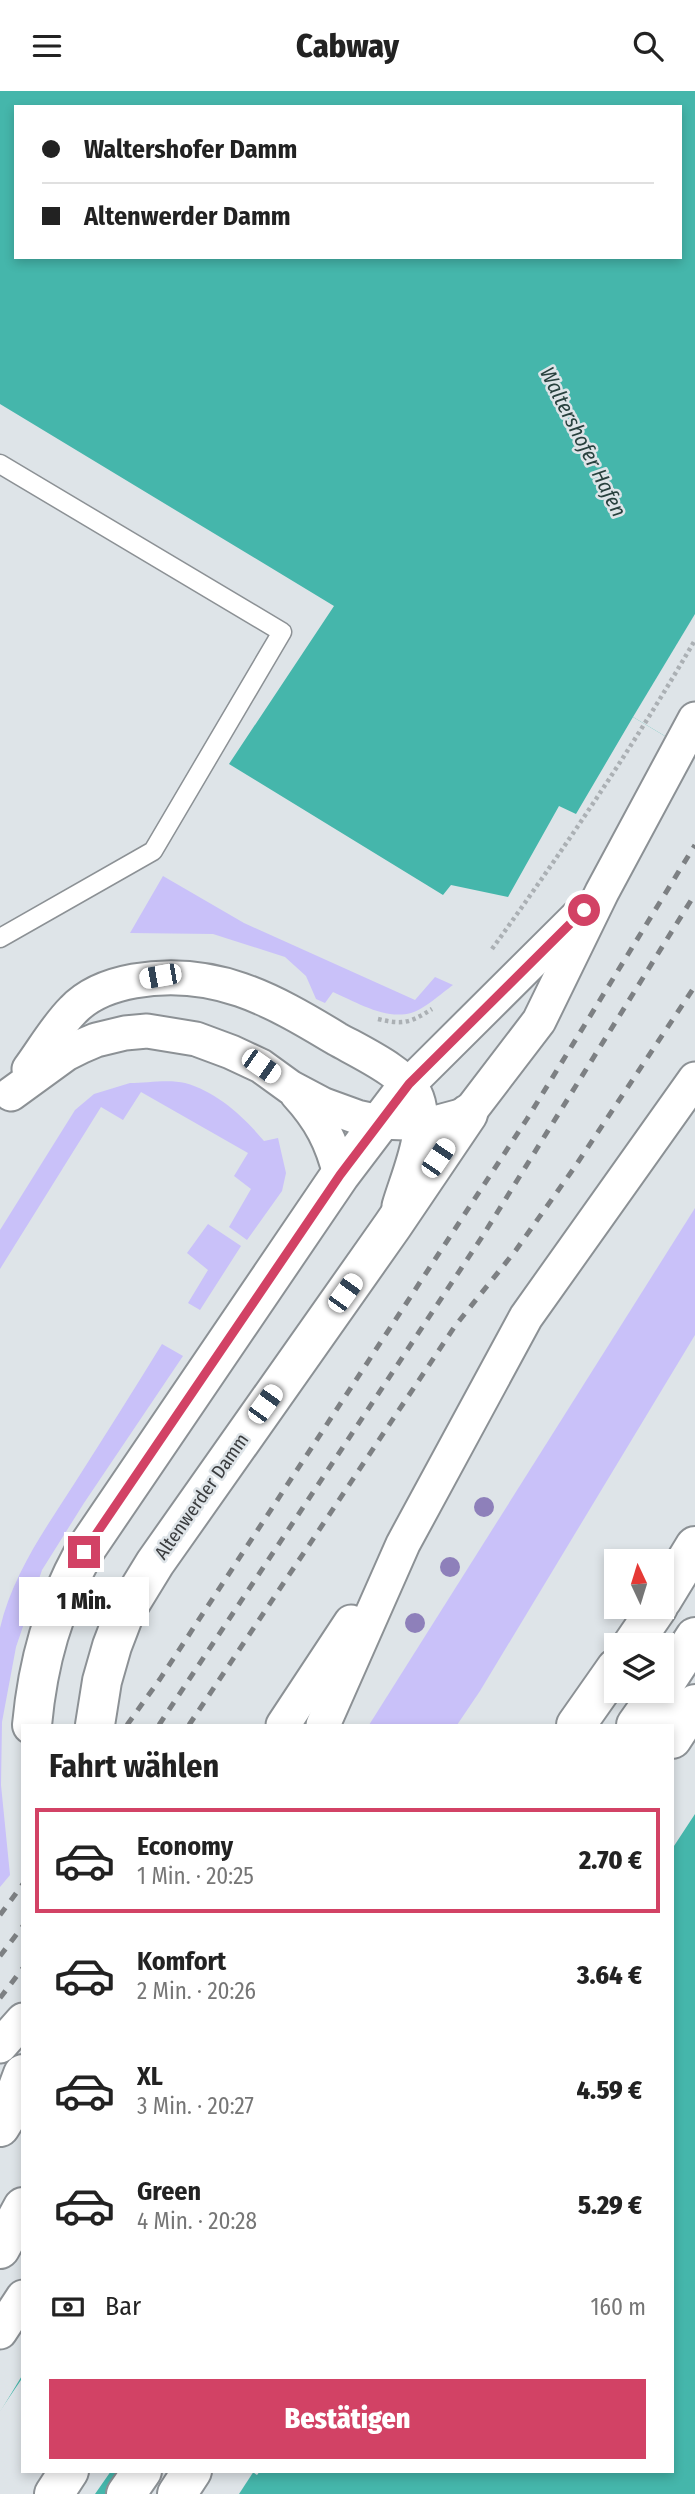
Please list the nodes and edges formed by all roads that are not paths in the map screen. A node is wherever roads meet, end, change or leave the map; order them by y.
1 (0, 464) edge
2 (688, 732) edge
3 (602, 892) junction
4 (0, 938) edge
5 (695, 1079) edge
6 (409, 1084) junction
7 (290, 1087) junction
8 (5, 1103) edge
9 (468, 1114) junction
10 (380, 1122) junction
11 (420, 1124) junction
12 (340, 1175) junction
13 (393, 1225) junction
14 (402, 1544) junction
15 (695, 1546) edge
16 (674, 1580) edge
17 (695, 1637) edge
18 (674, 1669) edge
19 (604, 1685) edge
20 (651, 1703) edge
21 (695, 1704) edge
22 (33, 1724) edge
23 (95, 1724) edge
24 (284, 1724) edge
25 (323, 1724) edge
26 (577, 1724) edge
27 (637, 1724) edge
28 (674, 1736) edge
29 (21, 2021) edge
30 (0, 2046) edge
31 (21, 2079) edge
32 (0, 2127) edge
33 (21, 2211) edge
34 (0, 2249) edge
35 (21, 2300) edge
36 (0, 2332) edge
37 (68, 2473) edge
38 (141, 2473) edge
39 (191, 2473) edge
40 (54, 2494) edge
41 (126, 2494) edge
42 (177, 2494) edge

1 - 4 lane
2 - 3 street
3 - 6 street
3 - 9 street
5 - 14 street
6 - 8 street
6 - 10 main road
6 - 11 street
7 - 8 street
7 - 10 street
7 - 12 street
9 - 11 street
9 - 13 main road, Altenwerder Damm
10 - 11 street
10 - 12 main road
11 - 13 street
12 - 22 main road
13 - 23 main road, Altenwerder Damm
14 - 24 street
14 - 25 street
15 - 16 main road
17 - 18 main road
19 - 26 main road
20 - 27 main road
21 - 28 main road
29 - 30 street
31 - 32 main road
33 - 34 main road
35 - 36 street
37 - 40 main road
38 - 41 main road
39 - 42 main road

